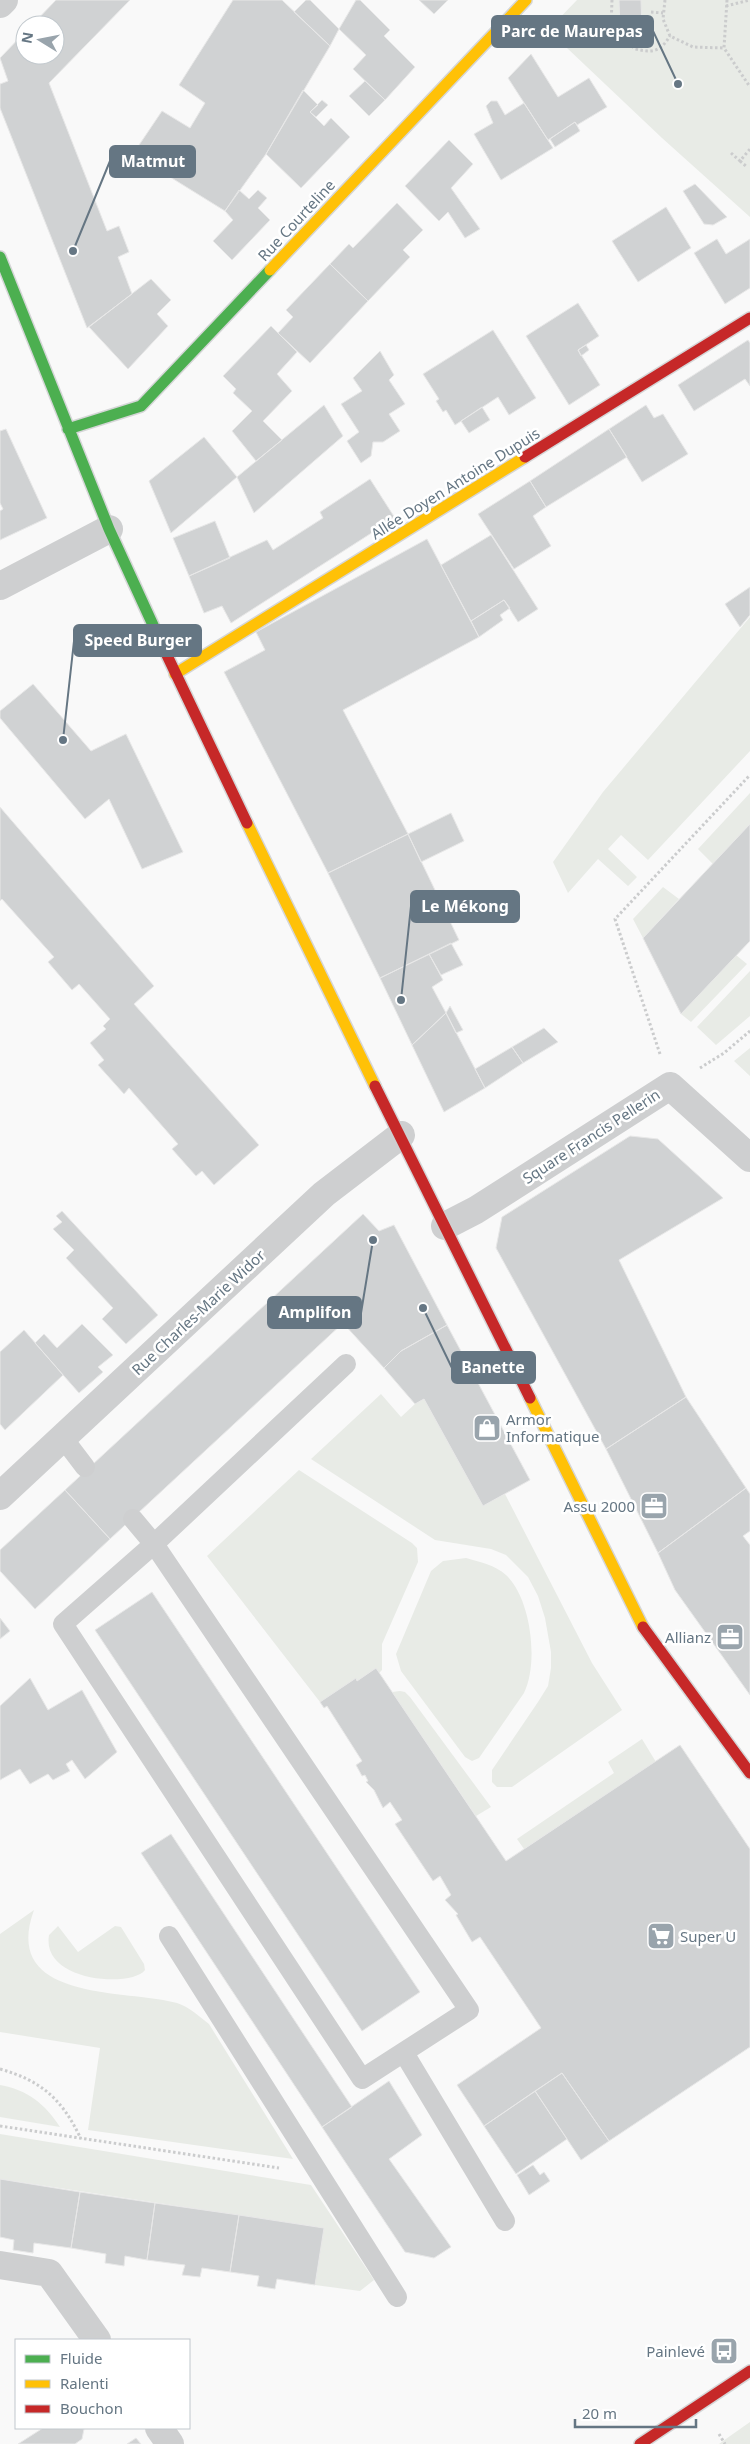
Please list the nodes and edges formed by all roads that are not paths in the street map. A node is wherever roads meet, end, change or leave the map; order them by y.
1 (4, 0) edge
2 (526, 0) edge
3 (0, 4) edge
4 (0, 257) edge
5 (750, 318) edge
6 (68, 429) junction
7 (109, 529) junction
8 (0, 586) edge
9 (175, 674) junction
10 (401, 1135) junction
11 (750, 1158) edge
12 (445, 1226) junction
13 (346, 1364) dead end
14 (63, 1438) junction
15 (85, 1467) dead end
16 (0, 1496) edge
17 (133, 1519) dead end
18 (154, 1544) junction
19 (750, 1773) edge
20 (169, 1936) dead end
21 (404, 2053) junction
22 (505, 2222) dead end
23 (0, 2265) edge
24 (397, 2297) dead end
25 (96, 2339) edge
26 (750, 2371) edge
27 (160, 2429) edge
28 (170, 2444) edge
29 (640, 2444) edge

1 - 3 street
2 - 6 main road, Rue Courteline
4 - 6 main road
5 - 9 main road, Allée Doyen Antoine Dupuis
6 - 7 main road
7 - 8 street
7 - 9 main road
9 - 10 main road
10 - 12 main road
10 - 14 street, Rue Charles-Marie Widor
11 - 12 street, Square Francis Pellerin
12 - 19 main road
13 - 18 lane
14 - 15 lane
14 - 16 street, Rue Charles-Marie Widor
17 - 18 lane
18 - 21 lane
18 - 21 lane
20 - 24 lane
21 - 22 lane
23 - 25 street
26 - 29 main road
27 - 28 street

